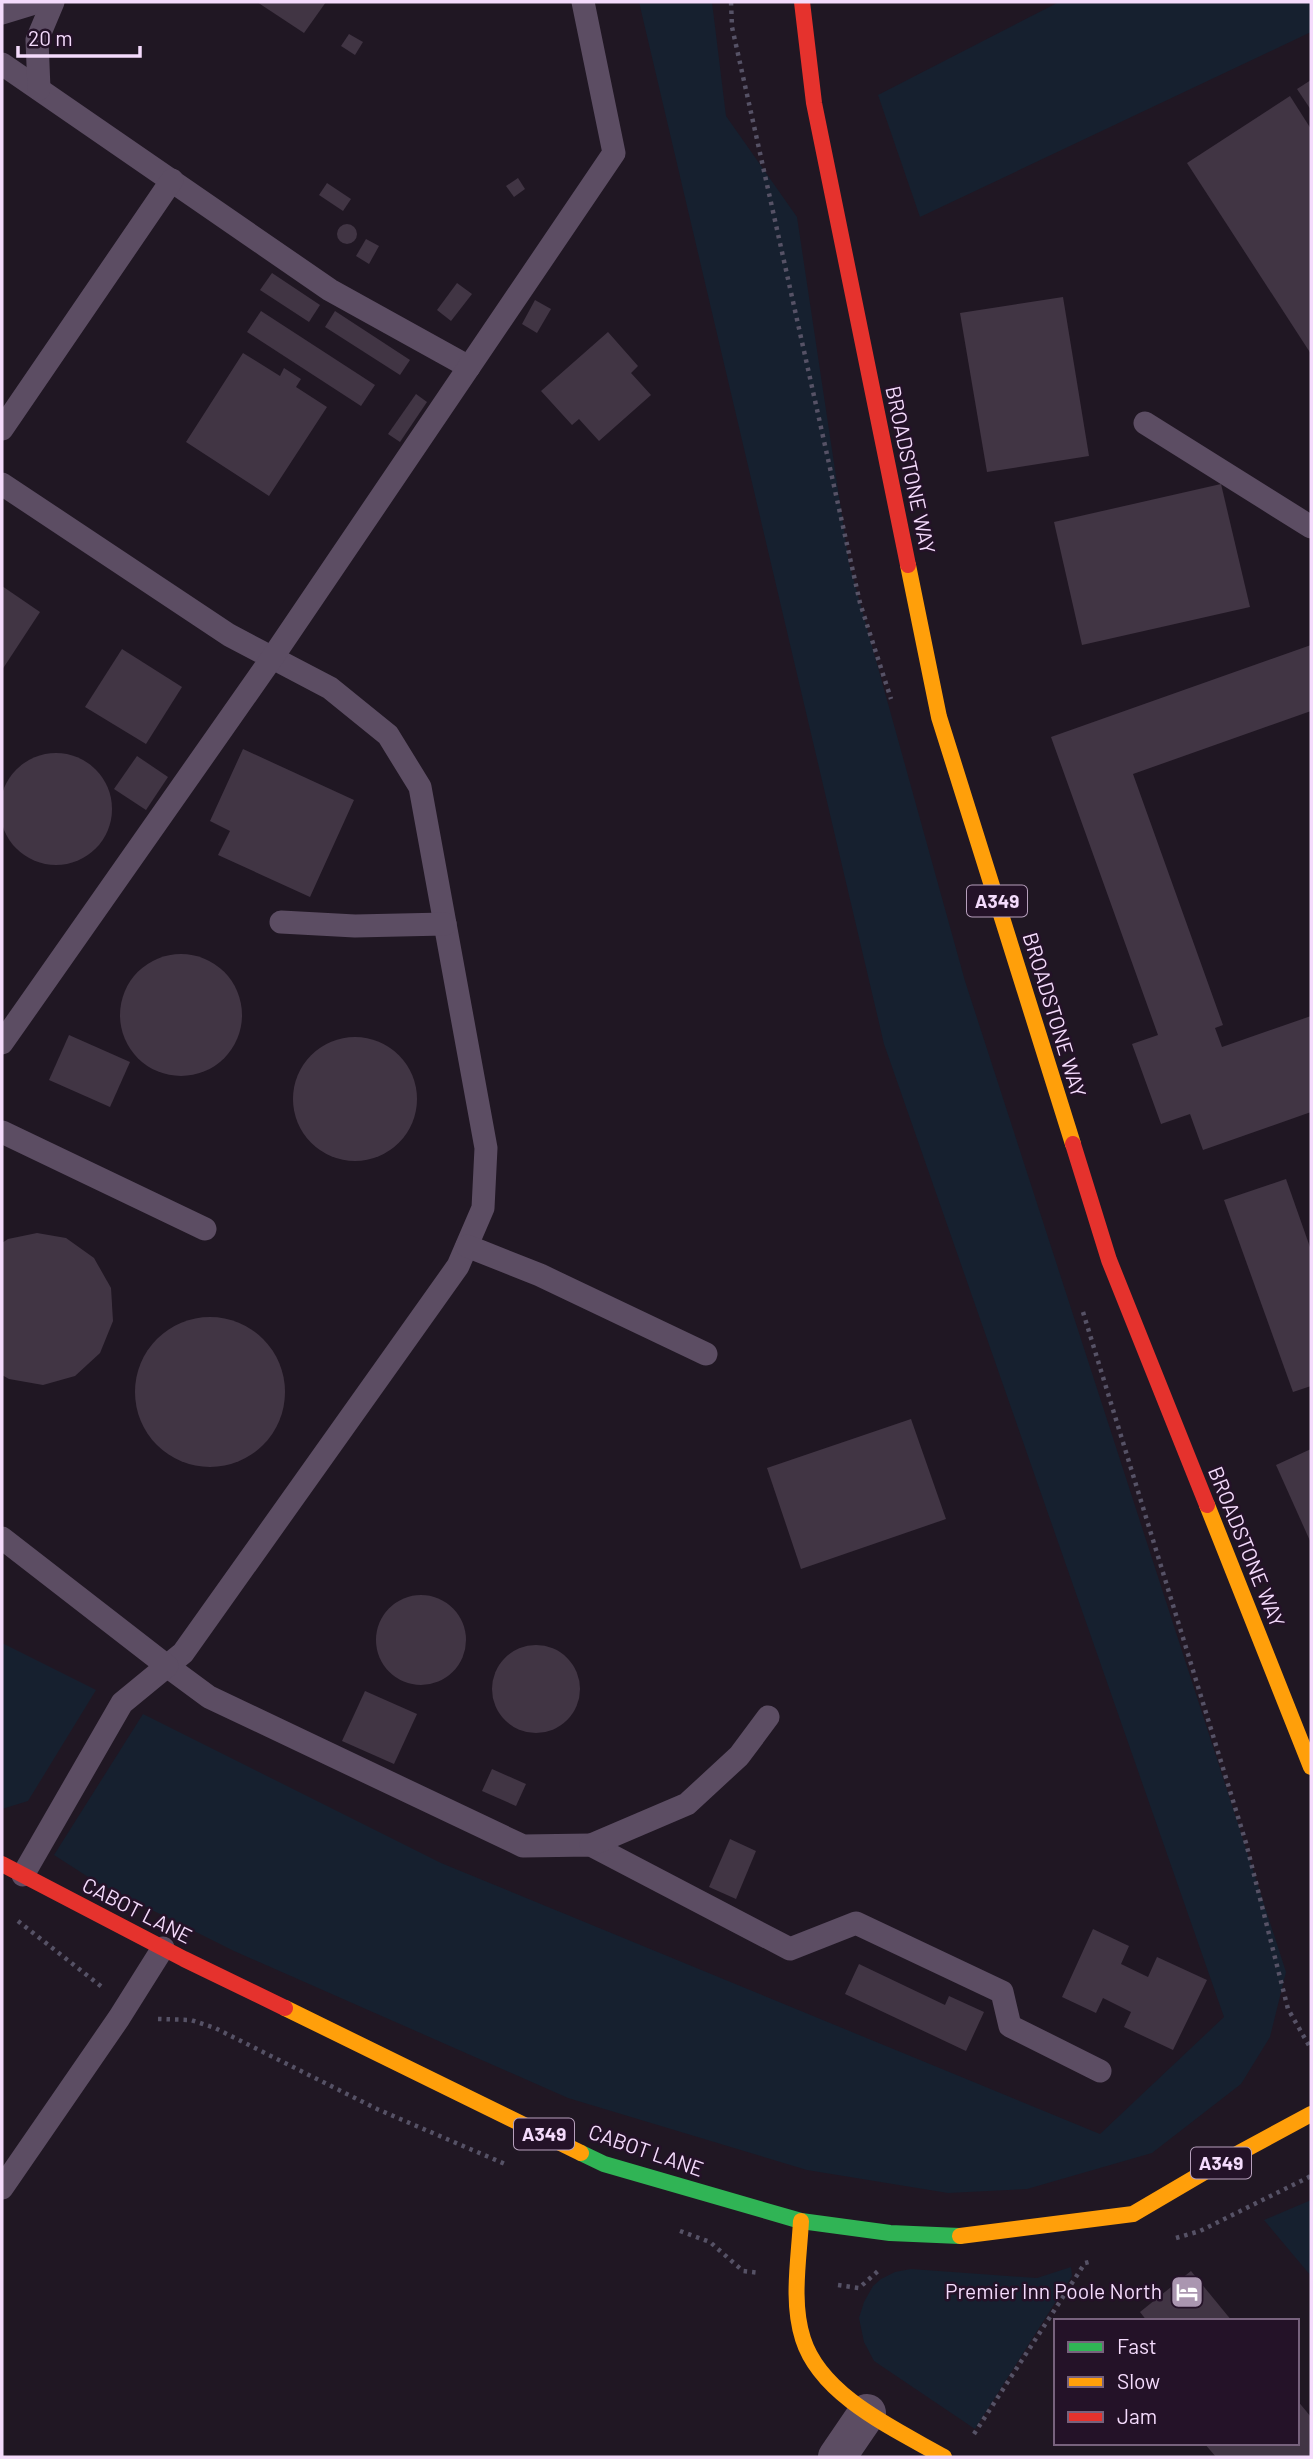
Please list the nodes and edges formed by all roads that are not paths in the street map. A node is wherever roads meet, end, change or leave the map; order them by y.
1 (38, 2) edge
2 (53, 2) edge
3 (583, 2) edge
4 (802, 2) edge
5 (2, 13) edge
6 (2, 64) edge
7 (39, 89) junction
8 (173, 180) junction
9 (469, 367) junction
10 (1145, 424) dead end
11 (2, 429) edge
12 (2, 484) edge
13 (1311, 527) edge
14 (272, 657) junction
15 (281, 922) dead end
16 (445, 924) junction
17 (2, 1043) edge
18 (2, 1132) edge
19 (205, 1229) dead end
20 (467, 1246) junction
21 (706, 1354) dead end
22 (2, 1538) edge
23 (167, 1666) junction
24 (768, 1717) dead end
25 (1311, 1767) edge
26 (591, 1845) junction
27 (2, 1864) edge
28 (23, 1875) junction
29 (163, 1948) junction
30 (1100, 2071) dead end
31 (1311, 2114) edge
32 (2, 2188) edge
33 (801, 2221) junction
34 (867, 2413) junction
35 (837, 2457) edge
36 (944, 2457) edge

1 - 5 lane
2 - 7 lane
3 - 9 lane
4 - 25 main road, BROADSTONE WAY / A349
6 - 7 lane
7 - 8 lane
8 - 9 lane
8 - 11 lane
9 - 14 lane
10 - 13 lane
12 - 14 lane
14 - 16 lane
14 - 17 lane
15 - 16 lane
16 - 20 lane
18 - 19 lane
20 - 21 lane
20 - 23 lane
22 - 23 lane
23 - 26 lane
23 - 28 lane
24 - 26 lane
26 - 30 lane
27 - 28 main road, CABOT LANE / A349
28 - 29 main road, CABOT LANE / A349
29 - 32 lane
29 - 33 main road, CABOT LANE / A349
31 - 33 main road, CABOT LANE / A349
33 - 34 main road
34 - 35 street
34 - 36 main road

